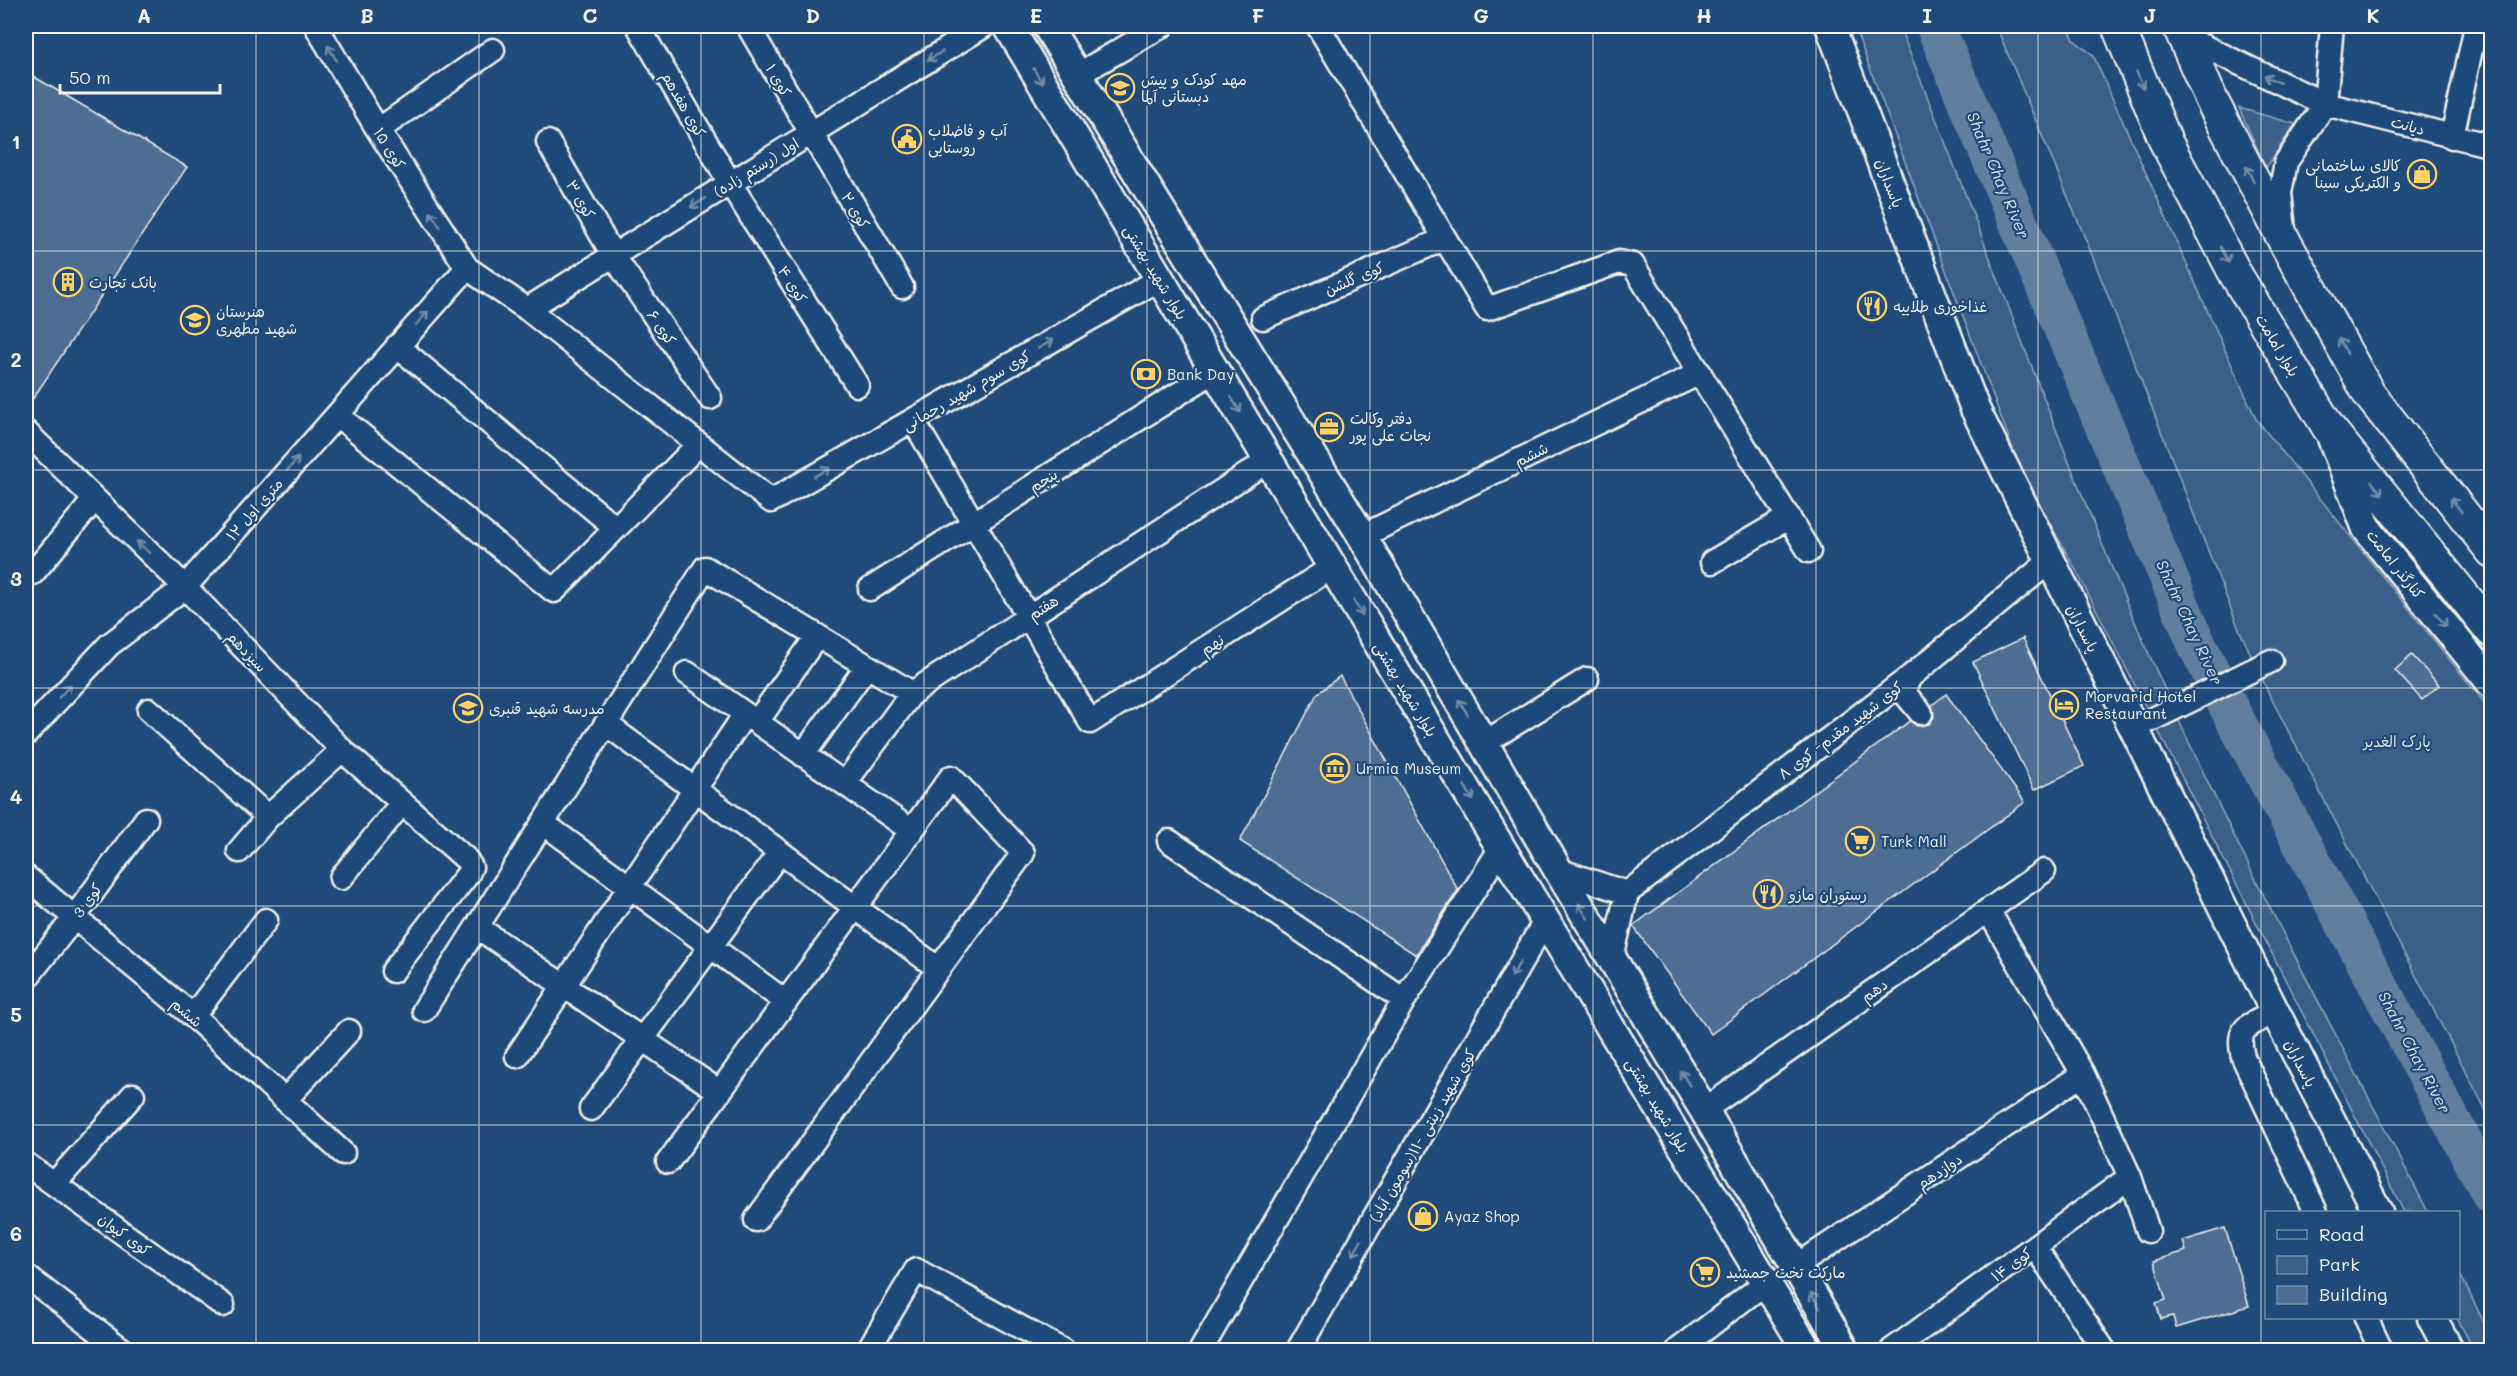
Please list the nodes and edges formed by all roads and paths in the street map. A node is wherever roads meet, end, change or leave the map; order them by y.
1 (316, 26) edge
2 (638, 26) edge
3 (747, 26) edge
4 (984, 26) edge
5 (1008, 26) edge
6 (1047, 26) edge
7 (1162, 26) edge
8 (1318, 26) edge
9 (1830, 26) edge
10 (2118, 26) edge
11 (2332, 26) edge
12 (2476, 26) edge
13 (2181, 31) edge
14 (493, 50) dead end
15 (1077, 75) junction
16 (2325, 104) junction
17 (378, 130) junction
18 (810, 134) junction
19 (2452, 137) junction
20 (548, 142) dead end
21 (2492, 146) edge
22 (730, 183) junction
23 (1444, 239) junction
24 (2286, 244) junction
25 (614, 255) junction
26 (467, 268) junction
27 (1160, 279) junction
28 (902, 287) dead end
29 (527, 309) junction
30 (1263, 318) dead end
31 (397, 346) junction
32 (1216, 370) junction
33 (1700, 373) junction
34 (857, 385) dead end
35 (710, 398) dead end
36 (337, 415) junction
37 (913, 420) junction
38 (2328, 427) junction
39 (26, 432) edge
40 (699, 444) junction
41 (1269, 460) junction
42 (94, 500) junction
43 (1788, 517) junction
44 (974, 523) junction
45 (616, 528) junction
46 (1362, 536) junction
47 (1809, 550) dead end
48 (2492, 551) edge
49 (2050, 561) junction
50 (1712, 562) dead end
51 (1334, 567) junction
52 (33, 573) dead end
53 (185, 587) junction
54 (870, 589) dead end
55 (1028, 617) junction
56 (2492, 630) edge
57 (818, 636) junction
58 (2271, 661) dead end
59 (867, 666) junction
60 (687, 673) dead end
61 (1911, 676) junction
62 (1587, 679) dead end
63 (2492, 684) edge
64 (912, 693) junction
65 (149, 710) dead end
66 (1921, 713) dead end
67 (751, 718) junction
68 (2151, 720) dead end
69 (606, 724) junction
70 (26, 734) edge
71 (1484, 742) junction
72 (342, 750) junction
73 (803, 755) junction
74 (845, 783) junction
75 (695, 790) junction
76 (402, 803) junction
77 (268, 817) junction
78 (146, 819) dead end
79 (543, 823) junction
80 (912, 831) junction
81 (1169, 841) dead end
82 (1502, 848) junction
83 (239, 851) dead end
84 (780, 852) junction
85 (1558, 870) junction
86 (2044, 871) dead end
87 (26, 878) edge
88 (341, 878) dead end
89 (629, 887) junction
90 (1627, 892) junction
91 (855, 908) junction
92 (1988, 910) junction
93 (74, 918) junction
94 (1546, 919) junction
95 (266, 920) dead end
96 (477, 927) junction
97 (711, 947) junction
98 (1612, 958) junction
99 (939, 969) junction
100 (393, 971) dead end
101 (26, 979) edge
102 (564, 986) junction
103 (1404, 1000) junction
104 (786, 1002) junction
105 (424, 1010) dead end
106 (2275, 1012) junction
107 (193, 1016) junction
108 (349, 1031) dead end
109 (643, 1039) junction
110 (516, 1056) dead end
111 (2083, 1074) junction
112 (720, 1092) junction
113 (133, 1095) dead end
114 (285, 1100) junction
115 (591, 1109) dead end
116 (1704, 1110) junction
117 (343, 1153) dead end
118 (668, 1162) dead end
119 (26, 1164) edge
120 (2130, 1177) junction
121 (55, 1183) junction
122 (2316, 1211) edge
123 (2377, 1211) edge
124 (756, 1220) dead end
125 (2148, 1231) dead end
126 (2035, 1247) junction
127 (1795, 1267) junction
128 (26, 1276) edge
129 (1765, 1283) junction
130 (223, 1305) dead end
131 (2367, 1319) edge
132 (2433, 1319) edge
133 (123, 1350) edge
134 (868, 1350) edge
135 (1062, 1350) edge
136 (1201, 1350) edge
137 (1298, 1350) edge
138 (1678, 1350) edge
139 (1807, 1350) edge
140 (1845, 1350) edge
141 (1892, 1350) edge
142 (2104, 1350) edge
143 (2381, 1350) edge
144 (2450, 1350) edge

17 -> 1 street, کوی ۱۵
2 - 22 street, کوی هفدهم
3 - 18 street, کوی ۱
4 -> 18 street, اول (رستم زاده)
5 -> 27 main road, بلوار شهید بهشتی
6 - 15 main road
7 - 15 street
8 - 23 street
9 - 49 main road, پاسداران
10 -> 38 highway, بلوار امامت
11 - 16 street
12 - 19 street
16 -> 13 street, دیانت
24 -> 13 highway
14 - 17 street
15 - 46 main road
16 - 19 street, دیانت
16 - 24 street
26 -> 17 street, کوی ۱۵
18 - 22 street, اول (رستم زاده)
18 - 28 street, کوی ۲
19 - 21 street, دیانت
20 - 25 street, کوی ۳
22 -> 25 street, اول (رستم زاده)
22 - 34 street, کوی ۴
23 - 30 street, کوی گلشن
23 - 33 street
48 -> 24 highway
25 - 29 street, اول (رستم زاده)
25 - 35 street, کوی ۶
26 - 29 street
31 -> 26 street, ۱۲ متری اول
27 - 32 main road, بلوار شهید بهشتی
37 -> 27 street, کوی سوم شهید رحمانی
29 - 40 street
31 - 36 street, ۱۲ متری اول
31 - 45 street
32 -> 41 main road, بلوار شهید بهشتی
32 - 44 street, پنجم
33 - 43 street
33 - 46 street, ششم
36 - 45 street
53 -> 36 street, ۱۲ متری اول
40 -> 37 street, کوی سوم شهید رحمانی
37 - 44 street
38 -> 56 highway, بلوار امامت
38 -> 63 main road, کنارگذر امامت
39 - 42 street, سیزدهم
40 - 45 street
41 - 51 main road, بلوار شهید بهشتی
41 - 55 street, هفتم
42 - 52 street
53 -> 42 street, سیزدهم
43 - 47 street
43 - 50 street
44 - 54 street, پنجم
44 - 55 street
71 -> 46 main road
49 - 61 street, کوی شهید مقدم- کوی ۸
49 - 106 main road, پاسداران
51 - 55 street, نهم
51 -> 82 main road, بلوار شهید بهشتی
70 -> 53 street, ۱۲ متری اول
53 - 72 street, سیزدهم
55 - 64 street, هفتم
57 - 59 street
57 - 67 street
57 - 69 street
58 - 68 street
59 - 64 street
59 - 73 street
60 - 67 street
61 - 66 street
61 - 90 street, کوی شهید مقدم- کوی ۸
62 - 71 street
64 - 74 street, هفتم
65 - 77 street
67 - 73 street
67 - 75 street
69 - 75 street
69 - 79 street
71 - 85 main road
72 - 76 street, سیزدهم
72 - 77 street
73 - 74 street
74 - 80 street
75 - 84 street
75 - 89 street
76 - 88 street
76 - 100 street, سیزدهم
77 - 83 street
78 - 93 street, کوی 3
79 - 89 street
79 - 96 street
80 - 91 street
80 - 99 street
81 - 103 street
82 - 94 main road, بلوار شهید بهشتی
82 - 103 street
84 - 91 street
84 - 97 street
85 - 90 street
98 -> 85 main road
86 - 92 street, دهم
87 - 93 street, ششم
89 - 97 street
89 - 102 street
90 - 98 street
91 - 99 street
91 - 104 street
92 - 111 street
92 - 116 street, دهم
93 - 101 street, کوی 3
93 - 107 street, ششم
94 - 129 main road, بلوار شهید بهشتی
94 -> 137 street, کوی شهید زینتی -۱۱(سومون آباد)
95 - 107 street
96 - 102 street
96 - 105 street
97 - 104 street
97 - 109 street
116 -> 98 main road
99 - 124 street
102 - 109 street
102 - 110 street
103 - 136 street
104 - 112 street
106 - 122 street
106 - 123 main road, پاسداران
107 - 114 street, ششم
108 - 114 street
109 - 112 street
109 - 115 street
111 - 120 street
111 - 127 street, دوازدهم
112 - 118 street
113 - 121 street
114 - 117 street, ششم
116 - 127 main road
119 - 121 street, کوی کیوان
120 - 125 street
120 - 126 street, کوی ۱۴
121 - 130 street, کوی کیوان
126 - 141 street, کوی ۱۴
126 - 142 street
140 -> 127 main road
128 - 133 street
129 - 138 street
129 - 139 main road, بلوار شهید بهشتی
131 - 143 street
132 - 144 main road
134 - 135 street

